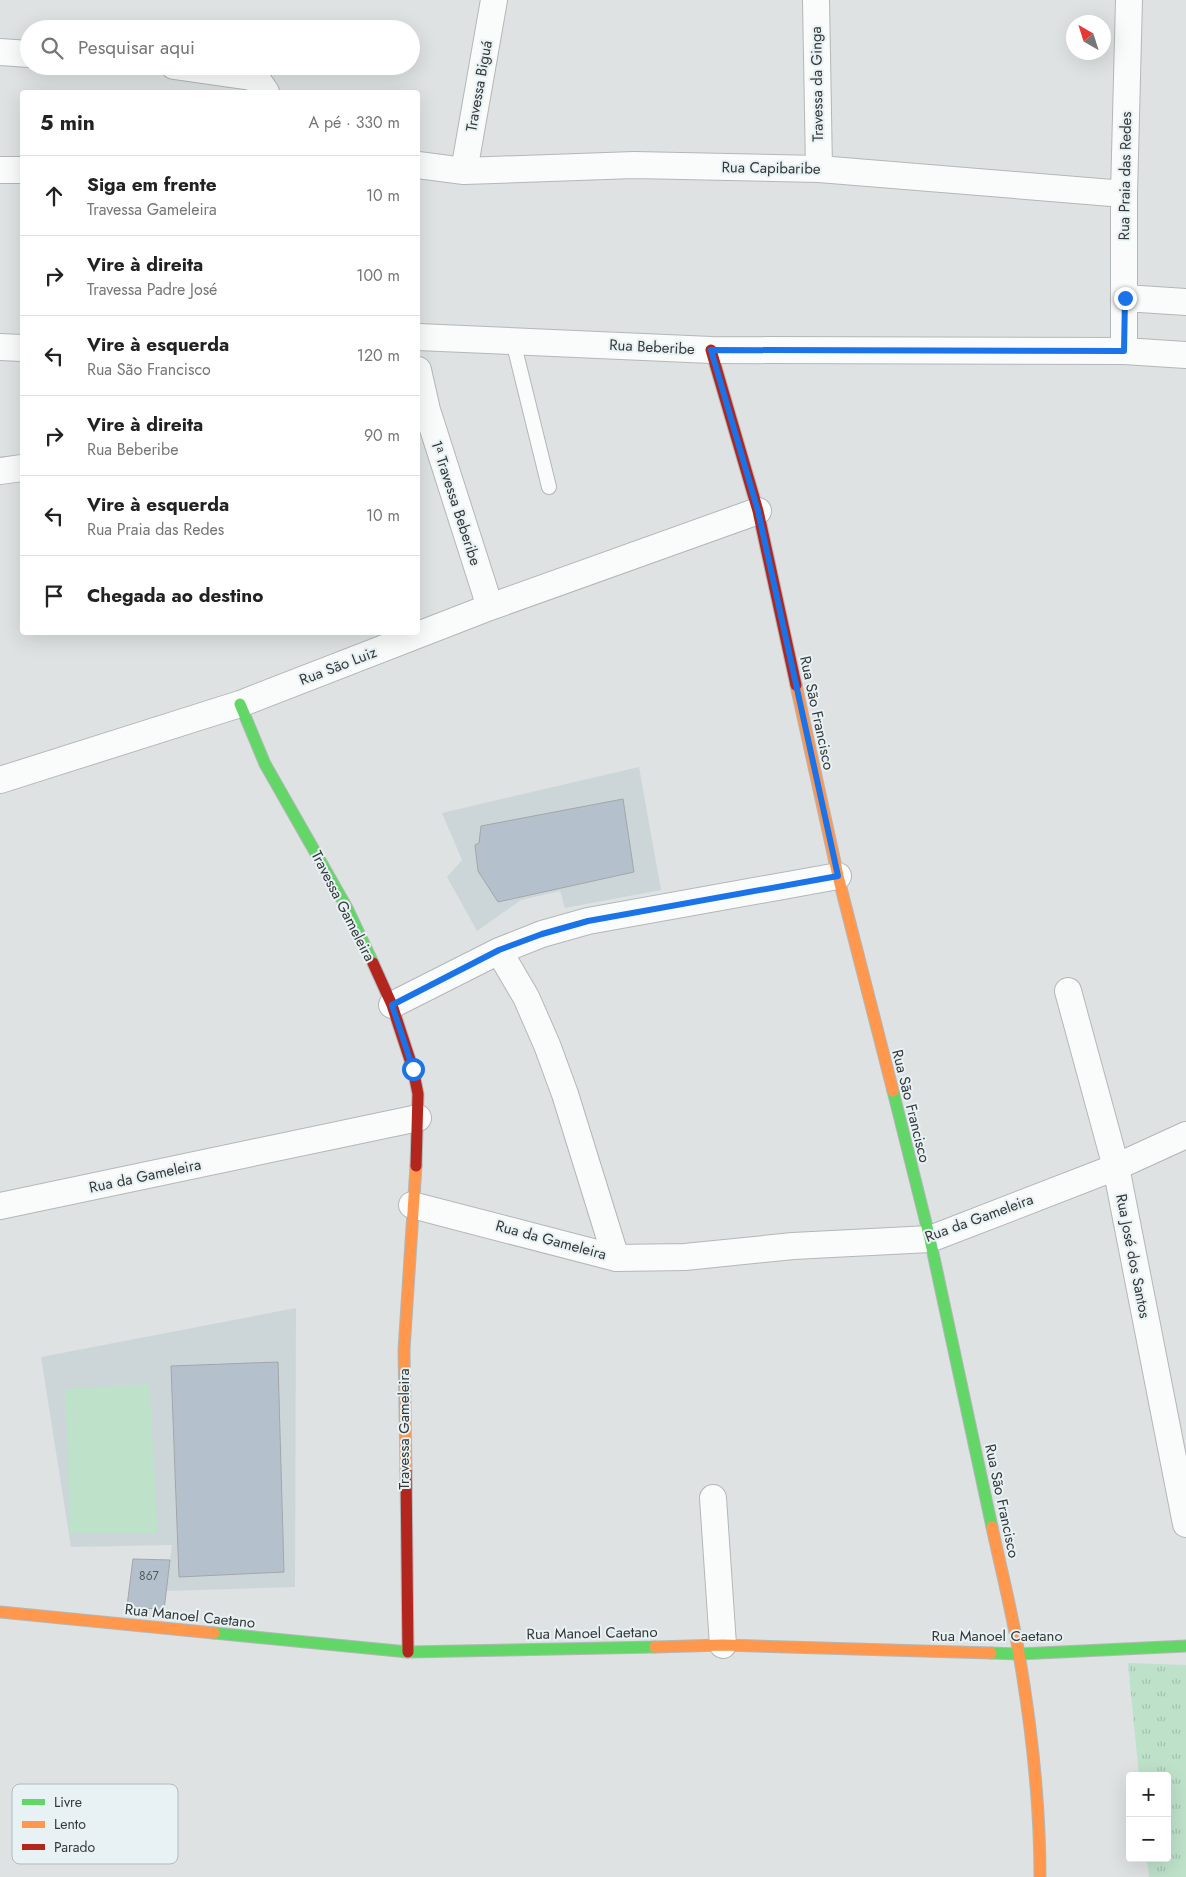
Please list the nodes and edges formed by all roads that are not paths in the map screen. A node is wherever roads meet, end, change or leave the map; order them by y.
1 (494, 0) edge
2 (816, 0) edge
3 (1129, 0) edge
4 (0, 52) edge
5 (20, 53) edge
6 (214, 75) edge
7 (259, 85) edge
8 (420, 165) edge
9 (819, 169) junction
10 (0, 170) edge
11 (20, 170) edge
12 (464, 171) junction
13 (1124, 194) junction
14 (1125, 298) junction
15 (1186, 302) edge
16 (420, 336) edge
17 (513, 340) junction
18 (0, 347) edge
19 (20, 348) edge
20 (711, 350) junction
21 (1124, 351) junction
22 (1186, 356) edge
23 (420, 390) edge
24 (422, 411) edge
25 (20, 468) edge
26 (0, 471) edge
27 (549, 487) dead end
28 (758, 511) junction
29 (490, 607) junction
30 (420, 634) edge
31 (418, 635) edge
32 (240, 704) junction
33 (0, 780) edge
34 (838, 876) junction
35 (499, 950) junction
36 (1068, 991) dead end
37 (392, 1005) junction
38 (418, 1118) junction
39 (1186, 1135) edge
40 (1116, 1167) junction
41 (412, 1205) junction
42 (0, 1206) edge
43 (930, 1239) junction
44 (616, 1258) junction
45 (713, 1498) dead end
46 (1186, 1524) edge
47 (0, 1612) edge
48 (723, 1645) junction
49 (1186, 1646) edge
50 (408, 1652) junction
51 (1019, 1654) junction
52 (1040, 1877) edge

1 - 12 street, Travessa Biguá
2 - 9 street, Travessa da Ginga
3 - 13 street, Rua Praia das Redes
4 - 5 street
6 - 7 street
8 - 12 street, Rua Capibaribe
9 - 12 street, Rua Capibaribe
9 - 13 street, Rua Capibaribe
10 - 11 street
13 - 14 street, Rua Praia das Redes
14 - 15 street
14 - 21 street, Rua Praia das Redes
16 - 17 street, Rua Beberibe
17 - 20 street, Rua Beberibe
17 - 27 lane
18 - 19 street
20 - 21 street, Rua Beberibe
20 - 28 street, Rua São Francisco
21 - 22 street, Rua Beberibe
23 - 24 street, 1ᵃ Travessa Beberibe
24 - 29 street, 1ᵃ Travessa Beberibe
25 - 26 street
28 - 29 street, Rua São Luiz
28 - 34 street, Rua São Francisco
29 - 30 street, Rua São Luiz
31 - 32 street, Rua São Luiz
32 - 33 street, Rua São Luiz
32 - 37 street, Travessa Gameleira
34 - 35 street
34 - 43 street, Rua São Francisco
35 - 37 street
35 - 44 street
36 - 40 street, Rua José dos Santos
37 - 38 street, Travessa Gameleira
38 - 41 street
38 - 42 street, Rua da Gameleira
39 - 40 street, Rua da Gameleira
40 - 43 street, Rua da Gameleira
40 - 46 street, Rua José dos Santos
41 - 44 street, Rua da Gameleira
41 - 50 street, Travessa Gameleira
43 - 44 street, Rua da Gameleira
43 - 51 street, Rua São Francisco
45 - 48 street
47 - 50 street, Rua Manoel Caetano
48 - 50 street, Rua Manoel Caetano
48 - 51 street, Rua Manoel Caetano
49 - 51 street, Rua Manoel Caetano
51 - 52 street, Rua São Francisco

